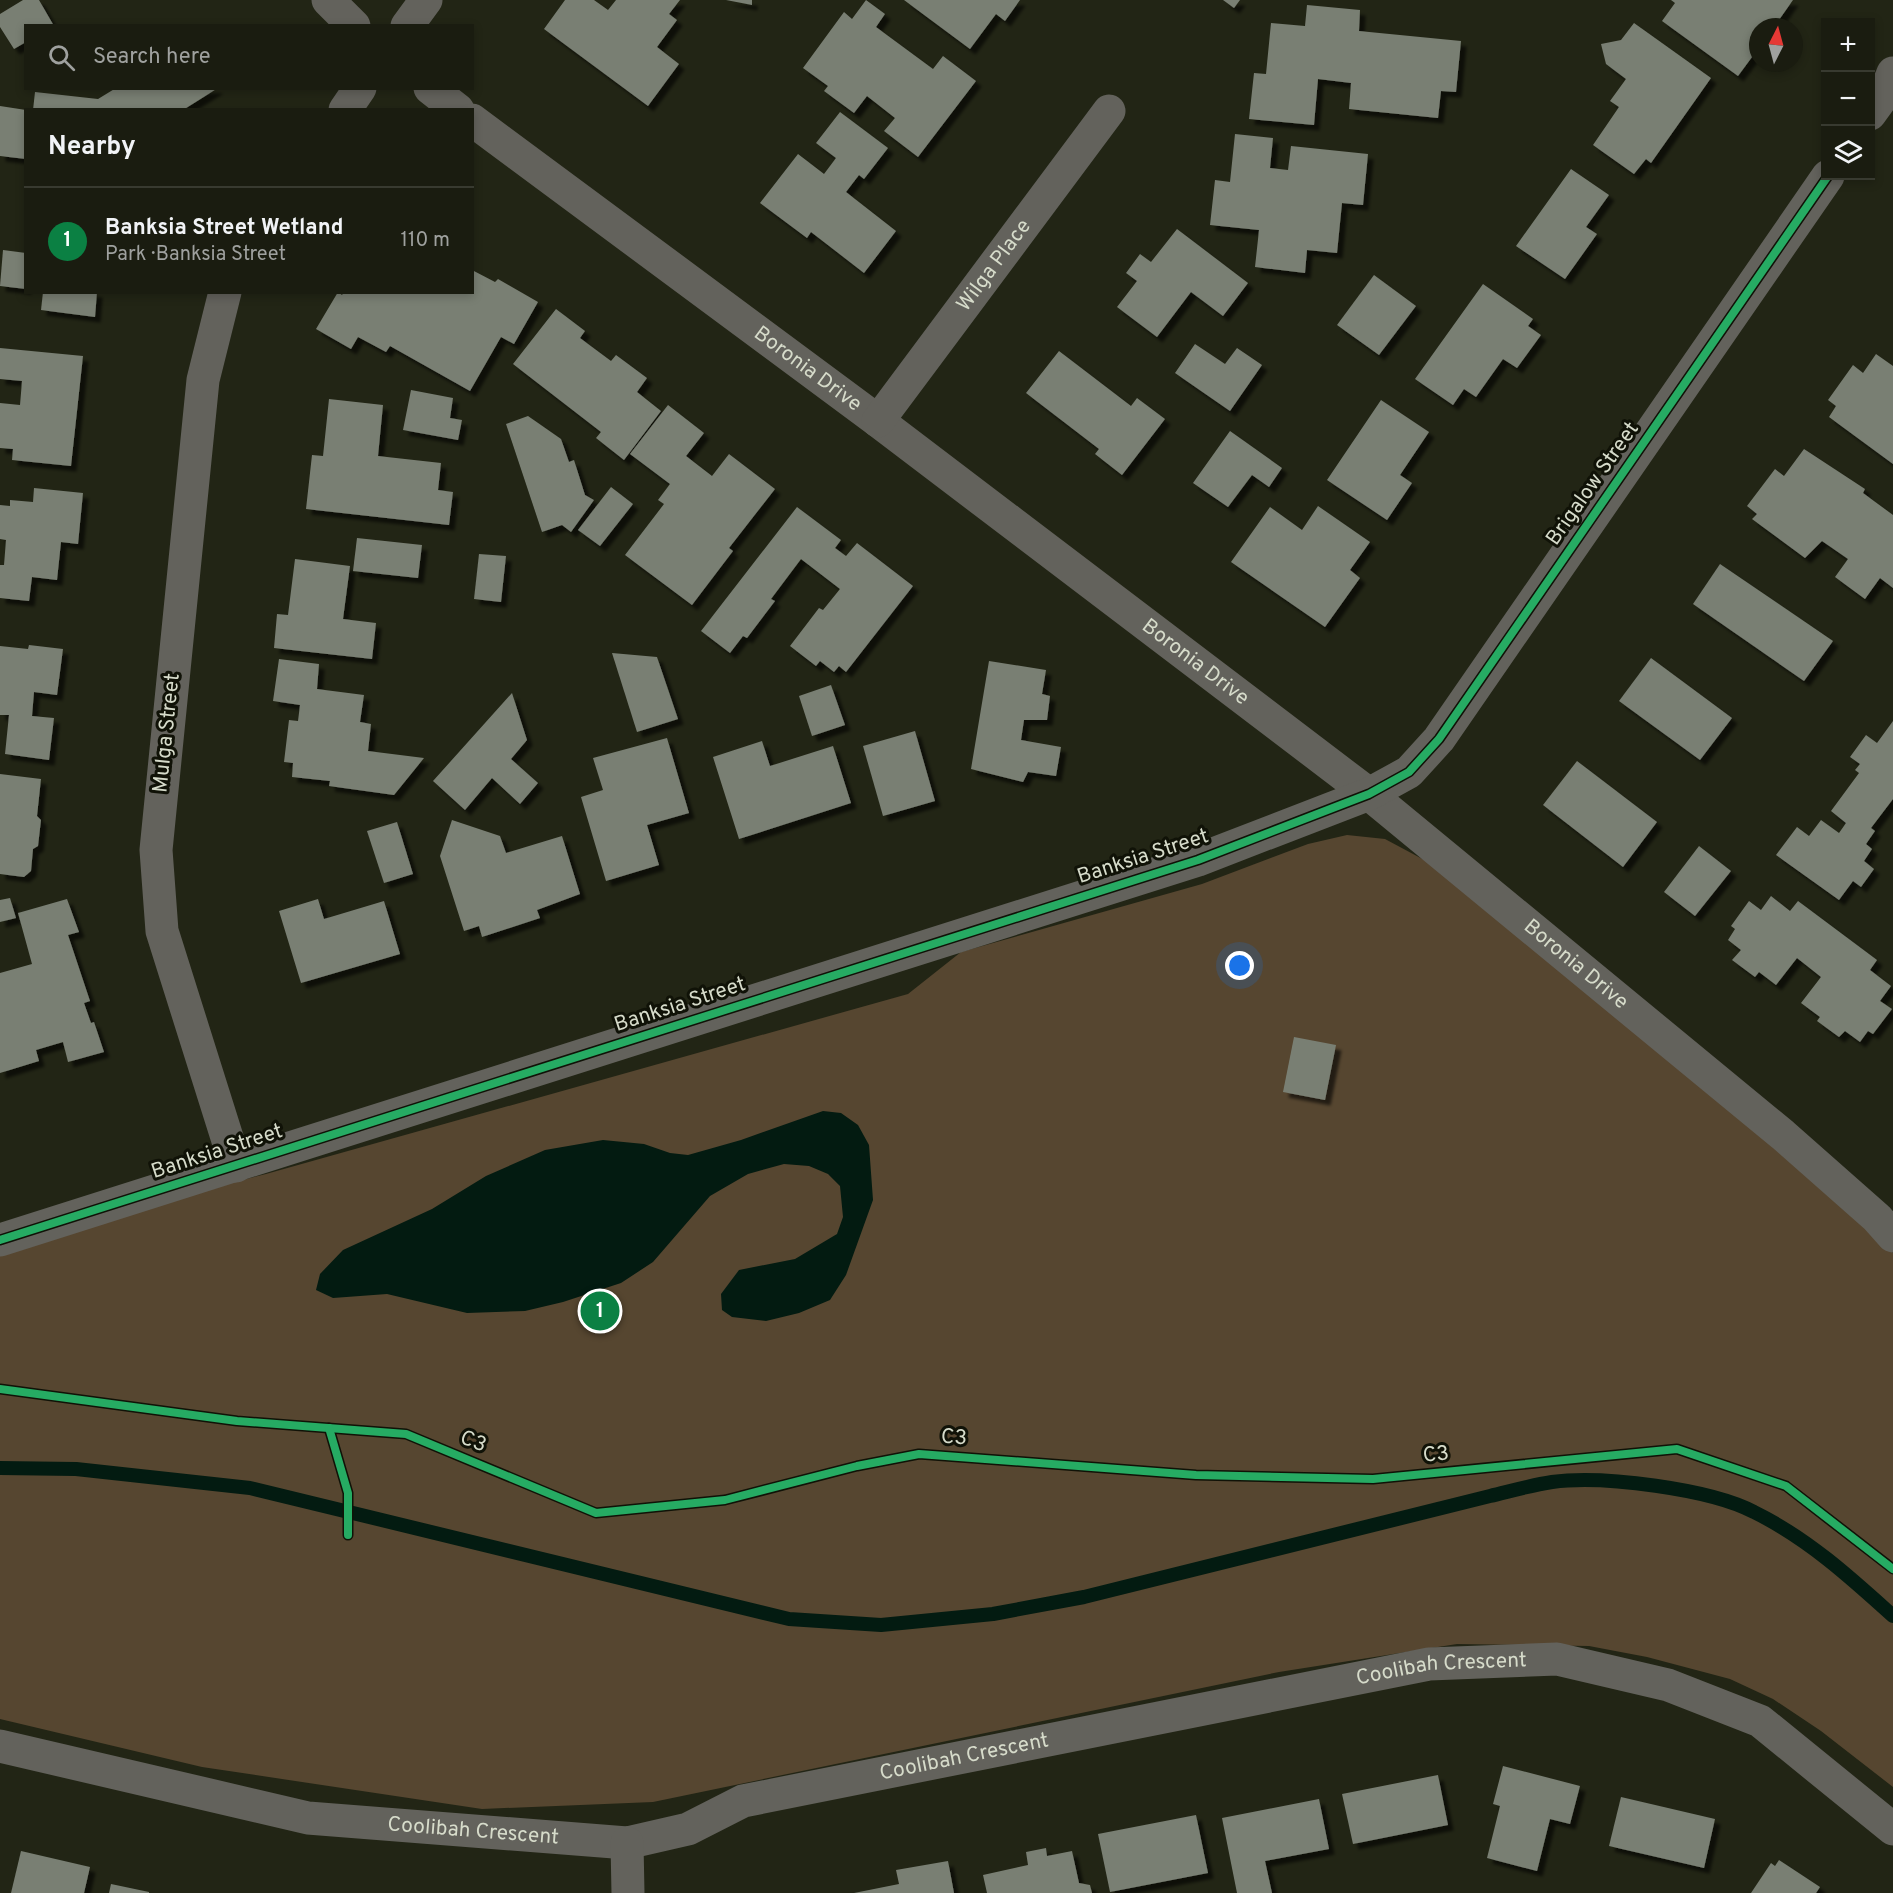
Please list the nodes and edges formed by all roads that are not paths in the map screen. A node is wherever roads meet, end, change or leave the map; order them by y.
1 (328, 0) edge
2 (426, 0) edge
3 (352, 24) edge
4 (408, 24) edge
5 (359, 90) edge
6 (433, 90) edge
7 (346, 108) edge
8 (455, 108) edge
9 (1110, 111) dead end
10 (474, 121) edge
11 (1825, 180) edge
12 (224, 294) edge
13 (878, 421) junction
14 (1369, 794) junction
15 (236, 1166) junction
16 (1888, 1218) edge
17 (0, 1240) edge
18 (0, 1746) edge
19 (1893, 1829) edge
20 (627, 1843) junction
21 (628, 1893) edge

1 - 3 street
2 - 4 street
5 - 7 street
6 - 8 street
9 - 13 street, Wilga Place
10 - 13 street, Boronia Drive
11 - 14 street, Brigalow Street
12 - 15 street, Mulga Street
13 - 14 street, Boronia Drive
14 - 15 street, Banksia Street
14 - 16 street, Boronia Drive
15 - 17 street, Banksia Street
18 - 20 street, Coolibah Crescent
19 - 20 street, Coolibah Crescent
20 - 21 street

